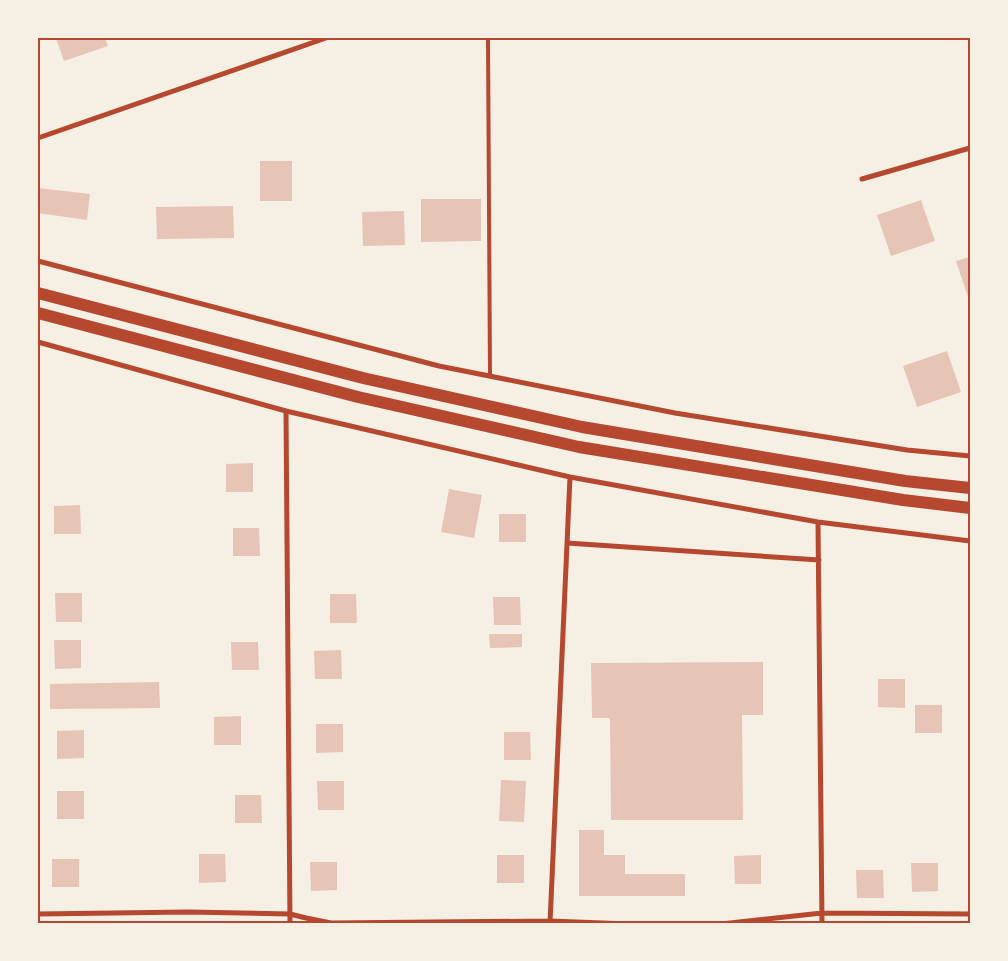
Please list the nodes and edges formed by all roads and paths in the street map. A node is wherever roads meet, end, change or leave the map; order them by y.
1 (326, 38) edge
2 (488, 38) edge
3 (38, 138) edge
4 (970, 148) edge
5 (862, 179) dead end
6 (38, 261) edge
7 (38, 293) edge
8 (38, 313) edge
9 (38, 342) edge
10 (490, 376) junction
11 (286, 411) junction
12 (970, 456) edge
13 (570, 477) junction
14 (970, 488) edge
15 (970, 508) edge
16 (818, 522) junction
17 (970, 541) edge
18 (567, 543) junction
19 (819, 560) junction
20 (822, 913) junction
21 (38, 914) edge
22 (290, 914) junction
23 (970, 914) edge
24 (550, 922) edge
25 (290, 924) edge
26 (629, 924) edge
27 (721, 924) edge
28 (822, 924) edge

1 - 3 street
2 - 10 lane
4 - 5 street
6 - 10 street
7 - 14 highway
8 - 15 highway
9 - 11 street
10 - 12 street
11 - 13 street
11 - 22 street
13 - 16 street
13 - 18 street
16 - 17 street
16 - 19 street
18 - 19 street
18 - 24 street
19 - 20 street
20 - 23 street
20 - 27 street
20 - 28 street
21 - 22 street
22 - 24 street
22 - 25 street
24 - 26 street

